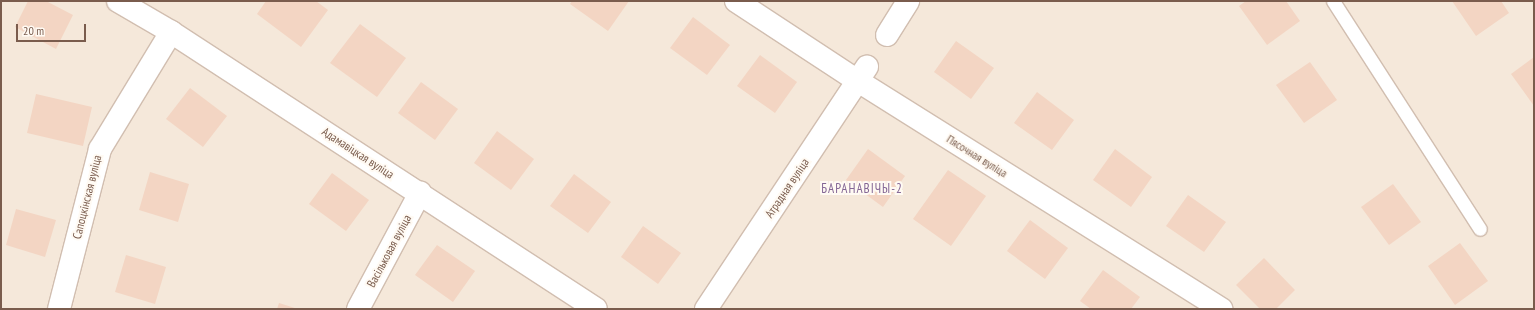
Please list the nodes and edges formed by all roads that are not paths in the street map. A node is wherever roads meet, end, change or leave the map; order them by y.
1 (118, 1) edge
2 (736, 1) edge
3 (908, 1) edge
4 (1333, 1) edge
5 (170, 32) junction
6 (886, 35) dead end
7 (862, 74) junction
8 (420, 193) junction
9 (1480, 229) dead end
10 (59, 309) edge
11 (358, 309) edge
12 (596, 309) edge
13 (706, 309) edge
14 (1221, 309) edge

1 - 5 street, Адамавіцкая вуліца
2 - 7 street, Пясочная вуліца
3 - 6 street
4 - 9 lane
5 - 8 street, Адамавіцкая вуліца
5 - 10 street, Сапоцкінская вуліца
7 - 13 street, Атрадная вуліца
7 - 14 street, Пясочная вуліца
8 - 11 street, Васільковая вуліца
8 - 12 street, Адамавіцкая вуліца

